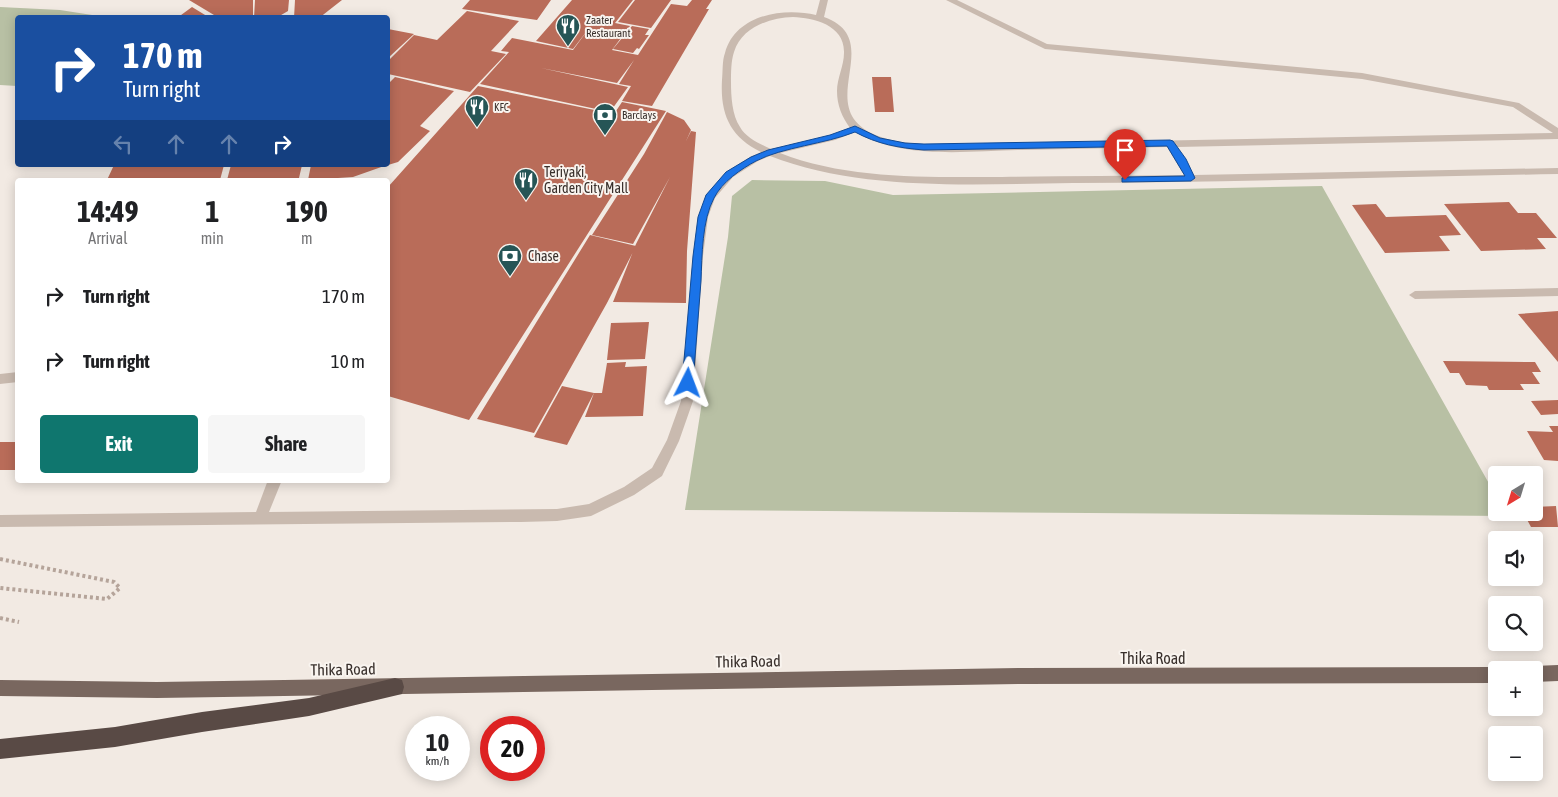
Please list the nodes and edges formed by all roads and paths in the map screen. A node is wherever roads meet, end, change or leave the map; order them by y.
1 (824, 0) edge
2 (950, 0) edge
3 (819, 18) junction
4 (855, 129) junction
5 (1558, 134) edge
6 (1170, 143) junction
7 (771, 152) junction
8 (1558, 171) edge
9 (1191, 178) junction
10 (1558, 292) edge
11 (1415, 295) dead end
12 (15, 377) edge
13 (0, 379) edge
14 (274, 483) edge
15 (260, 519) junction
16 (0, 521) edge
17 (0, 559) edge
18 (0, 588) edge
19 (0, 618) edge
20 (19, 622) dead end
21 (1558, 673) edge
22 (1488, 674) edge
23 (1543, 674) edge
24 (395, 687) junction
25 (0, 688) edge
26 (0, 748) edge

1 - 3 street
2 - 5 street
3 - 4 street
3 - 7 street
4 - 6 street
4 - 7 street
5 - 6 street
6 - 9 street
7 - 9 street
7 - 15 street
8 - 9 street
10 - 11 street
12 - 13 street
14 - 15 street
15 - 16 street
17 - 18 path
19 - 20 path
21 - 23 main road
22 - 24 main road, Thika Road
24 - 25 main road, Thika Road
24 - 26 highway

